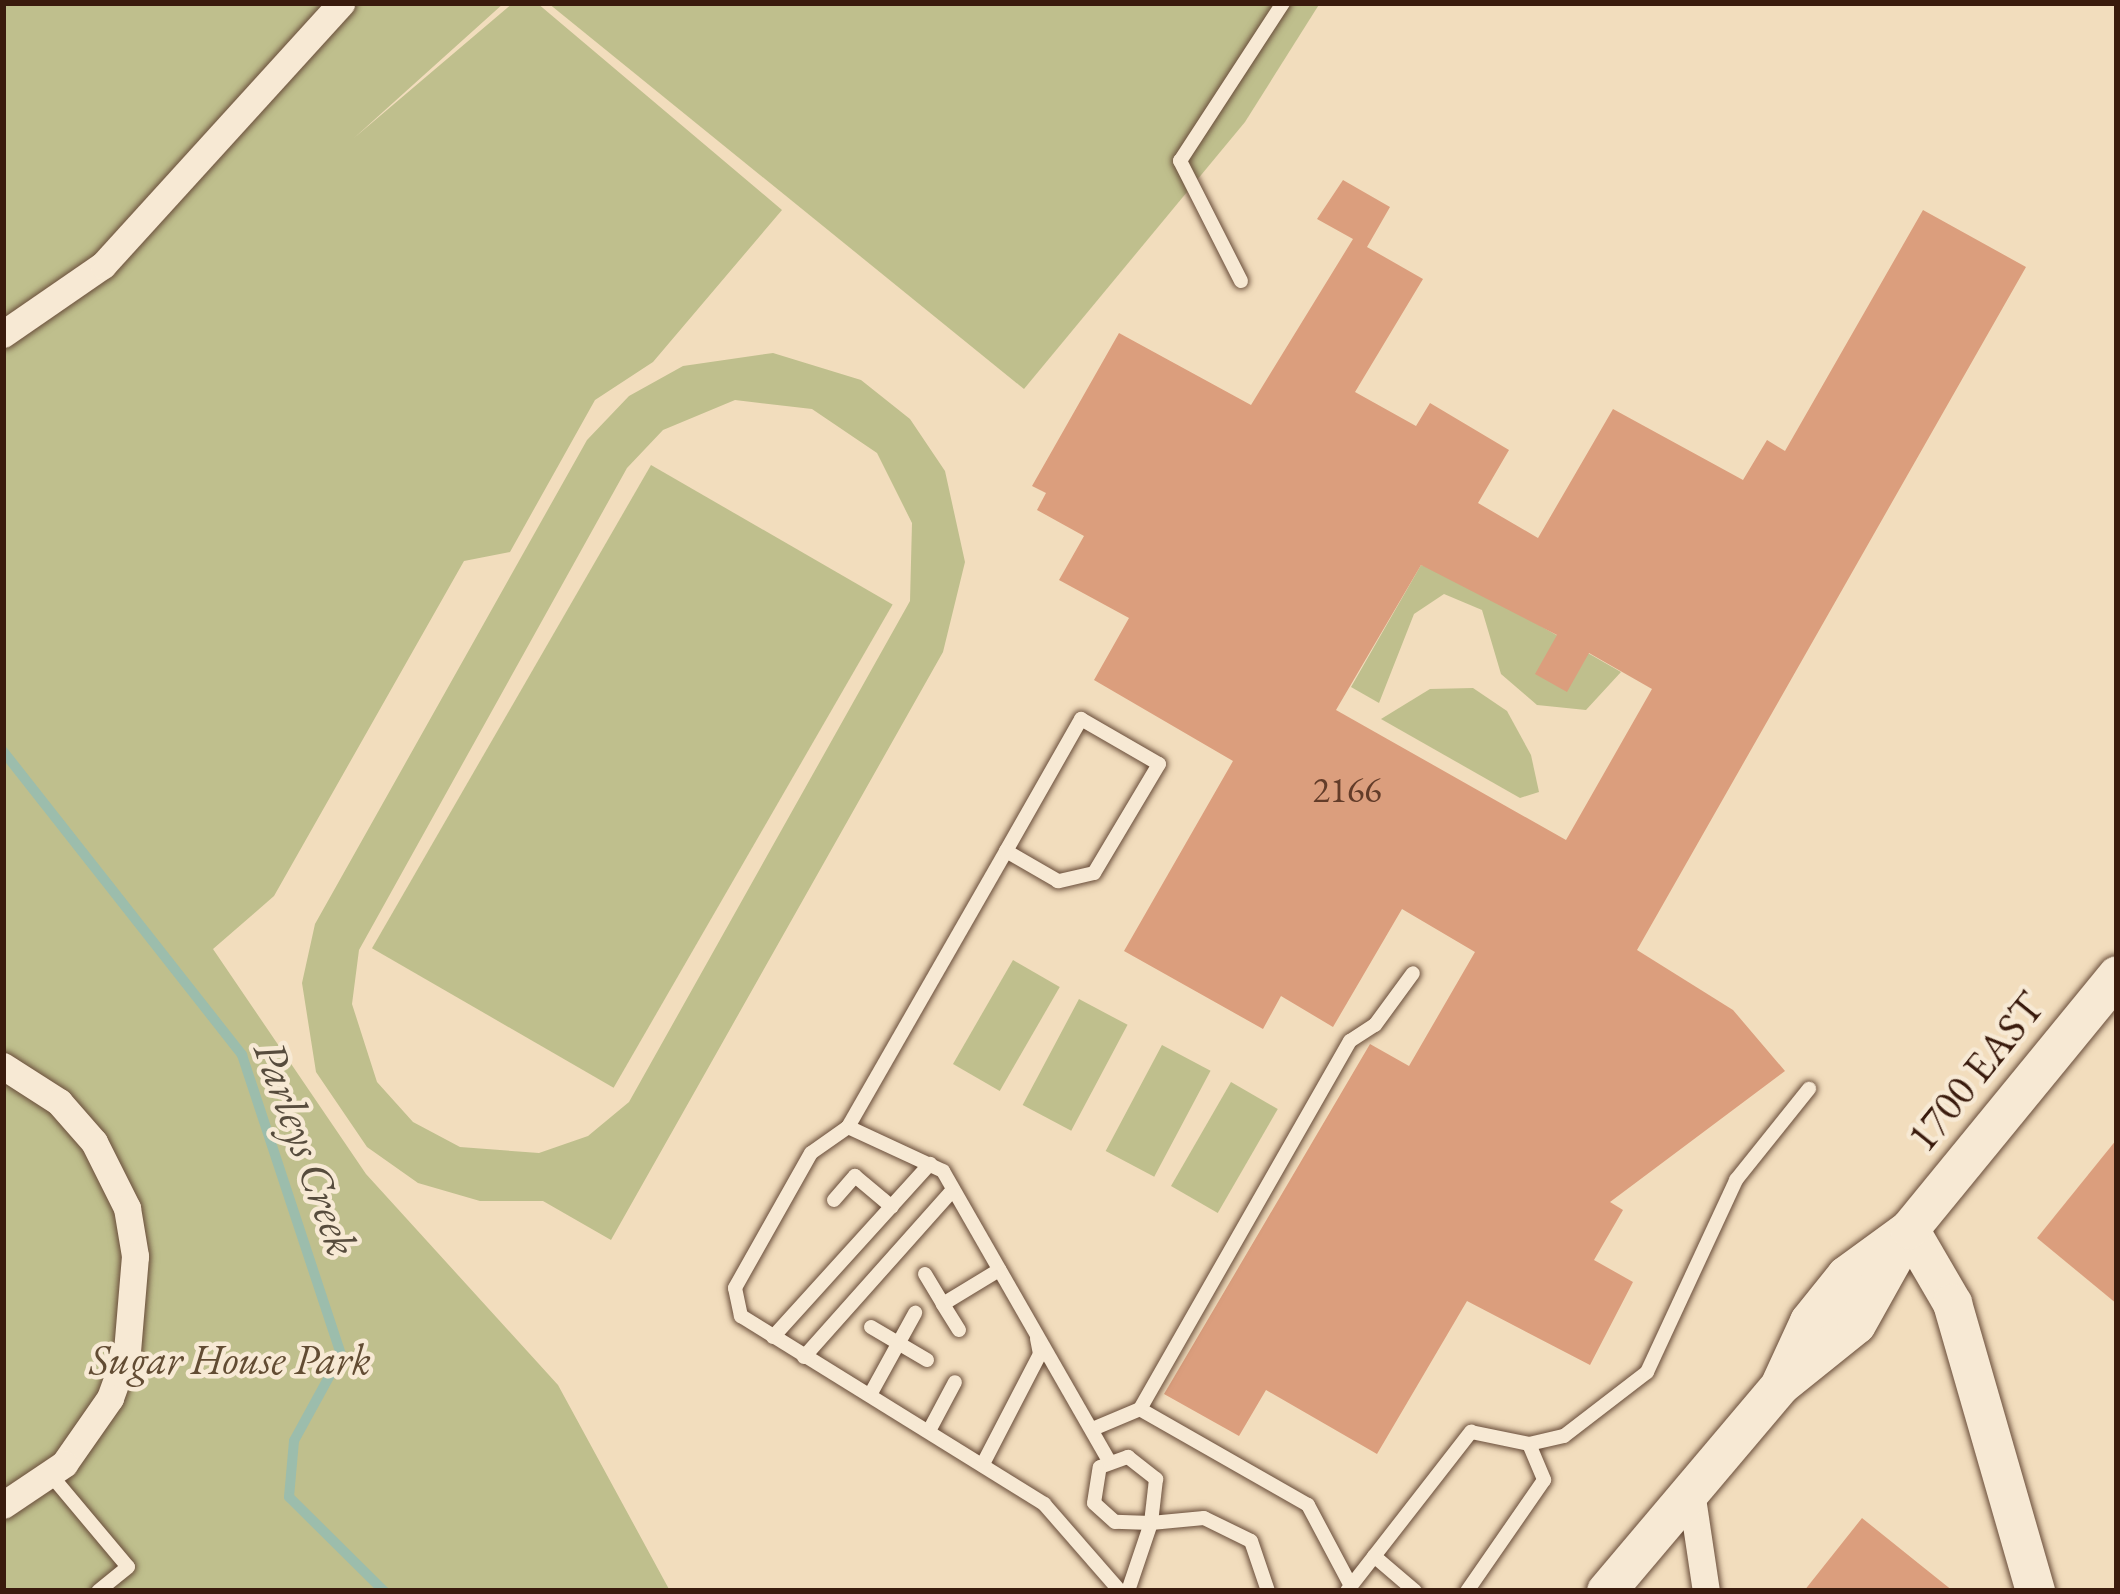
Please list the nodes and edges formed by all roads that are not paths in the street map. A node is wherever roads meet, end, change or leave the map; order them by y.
1 (341, 3) edge
2 (1282, 3) edge
3 (1241, 281) dead end
4 (3, 334) edge
5 (1006, 851) junction
6 (1413, 974) dead end
7 (2117, 975) edge
8 (3, 1066) edge
9 (1809, 1089) dead end
10 (848, 1127) junction
11 (930, 1164) junction
12 (953, 1190) junction
13 (834, 1200) dead end
14 (892, 1207) junction
15 (1909, 1229) junction
16 (999, 1270) junction
17 (926, 1274) dead end
18 (943, 1304) junction
19 (915, 1313) dead end
20 (1035, 1327) junction
21 (871, 1328) dead end
22 (959, 1330) dead end
23 (773, 1337) junction
24 (898, 1343) junction
25 (804, 1357) junction
26 (927, 1360) dead end
27 (956, 1382) dead end
28 (870, 1395) junction
29 (1140, 1408) junction
30 (1095, 1428) junction
31 (930, 1429) junction
32 (1529, 1444) junction
33 (985, 1460) junction
34 (1109, 1461) junction
35 (50, 1474) junction
36 (1691, 1491) junction
37 (3, 1505) edge
38 (1151, 1523) junction
39 (1374, 1556) junction
40 (1349, 1588) edge
41 (98, 1591) edge
42 (1124, 1591) edge
43 (1268, 1591) edge
44 (1415, 1591) edge
45 (1467, 1591) edge
46 (1606, 1591) edge
47 (1706, 1591) edge
48 (2035, 1591) edge

1 - 4 street
2 - 3 lane
5 - 5 lane
5 - 10 lane
6 - 29 lane
7 - 15 street, 1700 EAST
8 - 35 street
9 - 32 lane
10 - 11 lane
10 - 23 lane
11 - 12 lane
11 - 14 lane
12 - 16 lane
12 - 25 lane
13 - 14 lane
14 - 23 lane
15 - 36 street, 1700 EAST
15 - 48 street
16 - 18 lane
16 - 20 lane
17 - 18 lane
18 - 22 lane
19 - 24 lane
20 - 30 lane
20 - 33 lane
21 - 24 lane
23 - 25 lane
24 - 26 lane
24 - 28 lane
25 - 28 lane
27 - 31 lane
28 - 31 lane
29 - 30 lane
29 - 40 lane
30 - 34 lane
31 - 33 lane
32 - 39 lane
32 - 45 lane
33 - 42 lane
34 - 38 lane
34 - 38 lane
35 - 37 street
35 - 41 lane
36 - 46 street, 1700 EAST
36 - 47 street
38 - 42 lane
38 - 43 lane
39 - 40 lane
39 - 44 lane

